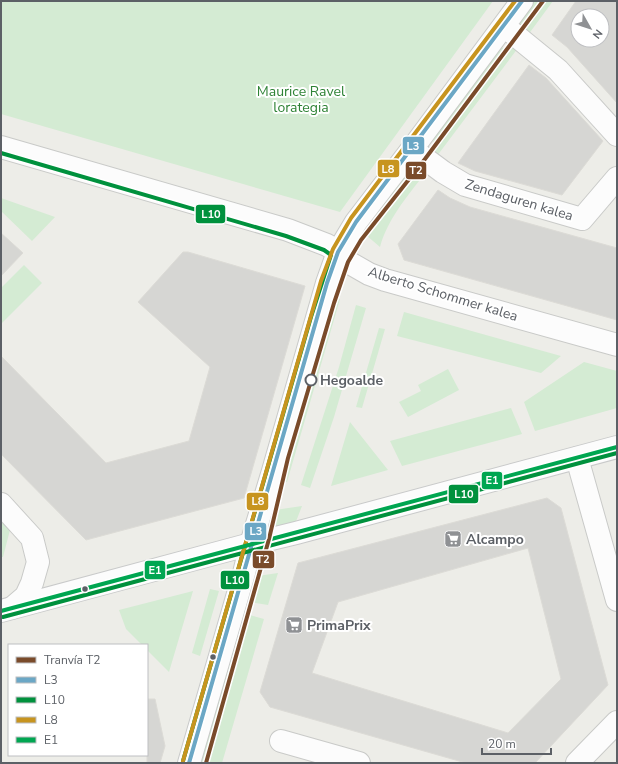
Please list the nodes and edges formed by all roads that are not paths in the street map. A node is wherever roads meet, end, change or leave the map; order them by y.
1 (522, 1) edge
2 (504, 26) junction
3 (617, 135) edge
4 (1, 146) edge
5 (412, 149) junction
6 (617, 178) edge
7 (338, 252) junction
8 (617, 344) edge
9 (617, 447) edge
10 (577, 458) junction
11 (1, 504) edge
12 (250, 544) junction
13 (617, 600) edge
14 (7, 610) edge
15 (617, 722) edge
16 (281, 741) dead end
17 (189, 763) edge
18 (359, 763) edge
19 (577, 763) edge

1 - 2 street
2 - 3 street
2 - 5 street
4 - 7 street, Alberto Schommer kalea
5 - 6 street, Zendaguren kalea
5 - 7 street
7 - 8 street, Alberto Schommer kalea
7 - 12 street
9 - 10 street
10 - 12 street
10 - 13 street
11 - 14 street
12 - 14 street
12 - 17 street
15 - 19 street
16 - 18 street

